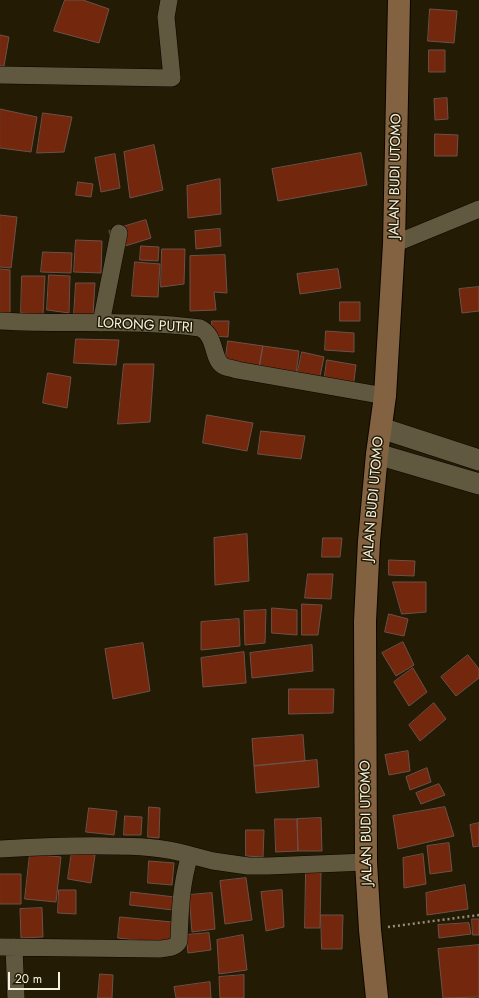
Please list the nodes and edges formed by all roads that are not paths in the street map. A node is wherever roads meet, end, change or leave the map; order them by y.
1 (169, 0) edge
2 (399, 0) edge
3 (0, 75) edge
4 (479, 209) edge
5 (119, 233) dead end
6 (394, 244) junction
7 (0, 321) edge
8 (101, 323) junction
9 (385, 396) junction
10 (381, 428) junction
11 (377, 454) junction
12 (479, 460) edge
13 (479, 484) edge
14 (0, 850) edge
15 (190, 856) junction
16 (366, 862) junction
17 (7, 947) edge
18 (16, 998) edge
19 (377, 998) edge

1 - 3 street
2 - 6 main road, JALAN BUDI UTOMO
4 - 6 street
5 - 8 street
6 - 9 main road, JALAN BUDI UTOMO
7 - 8 street, LORONG PUTRI
8 - 9 street, LORONG PUTRI
9 - 10 main road, JALAN BUDI UTOMO
10 - 11 main road, JALAN BUDI UTOMO
10 - 12 street
11 - 13 street
11 - 16 main road, JALAN BUDI UTOMO
14 - 15 street
15 - 16 street
15 - 17 street
16 - 19 main road, JALAN BUDI UTOMO
17 - 18 street

